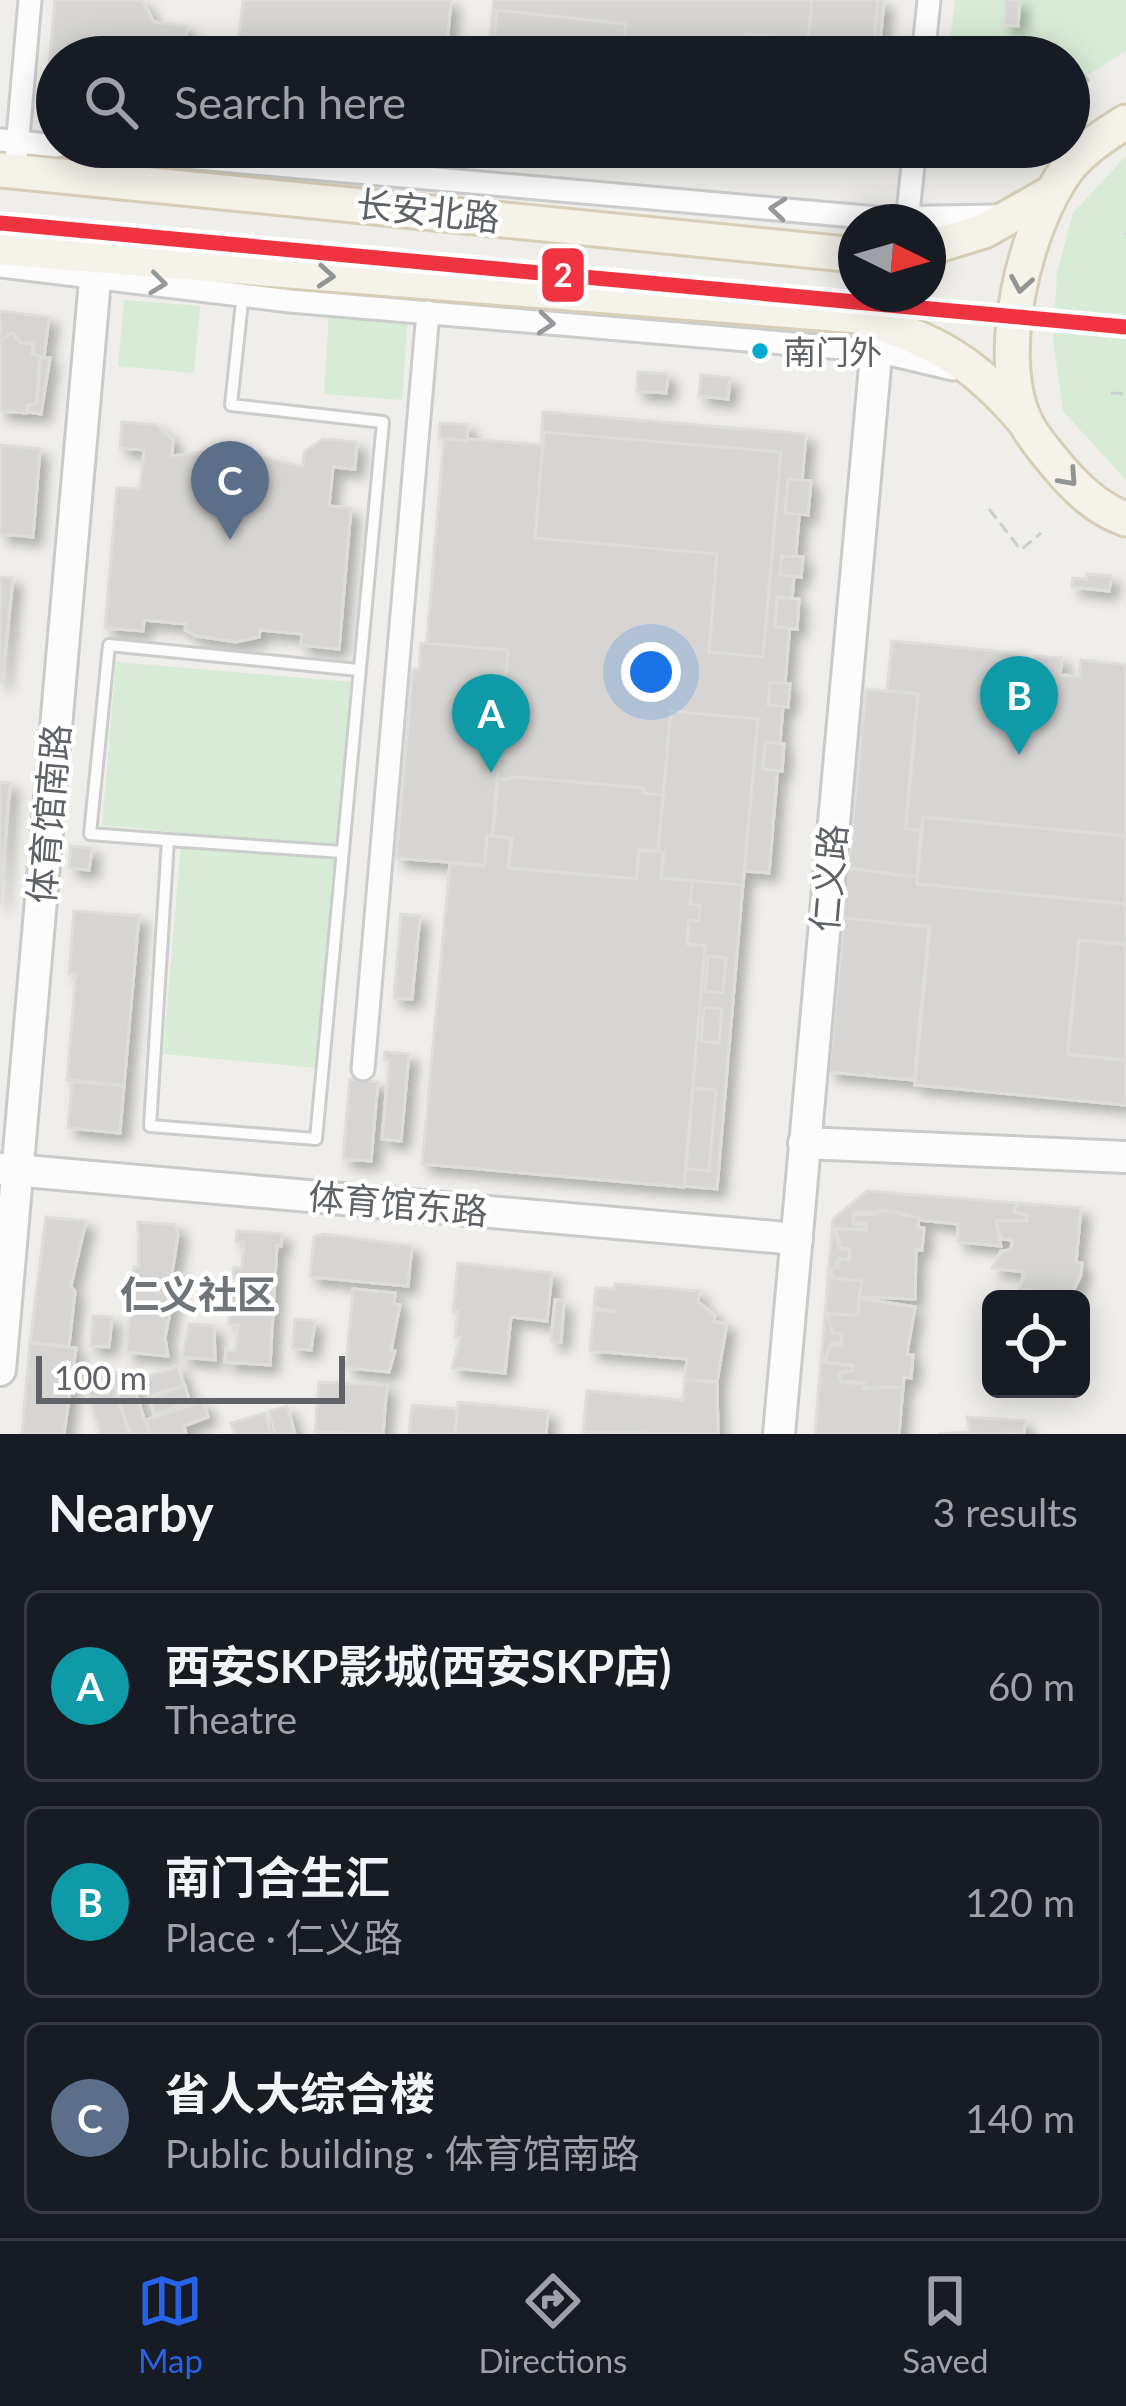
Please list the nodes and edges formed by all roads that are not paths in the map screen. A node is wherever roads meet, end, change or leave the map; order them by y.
1 (30, 0) edge
2 (929, 0) edge
3 (925, 36) edge
4 (1126, 122) edge
5 (1090, 150) edge
6 (8, 156) edge
7 (111, 168) edge
8 (314, 168) edge
9 (913, 168) edge
10 (1069, 168) edge
11 (1051, 194) junction
12 (910, 204) edge
13 (1020, 211) junction
14 (838, 214) edge
15 (946, 219) edge
16 (946, 243) edge
17 (0, 248) edge
18 (838, 253) edge
19 (0, 266) edge
20 (97, 266) junction
21 (244, 283) junction
22 (428, 312) junction
23 (878, 336) junction
24 (1015, 410) junction
25 (1126, 519) edge
26 (358, 670) junction
27 (169, 841) junction
28 (343, 852) junction
29 (362, 1069) dead end
30 (804, 1143) junction
31 (1126, 1157) edge
32 (9, 1170) edge
33 (797, 1239) junction
34 (0, 1370) edge
35 (779, 1434) edge

1 - 6 street
2 - 3 street
4 - 5 main road
7 - 18 main road, 长安北路
14 -> 8 street
9 - 12 street
10 - 11 main road
11 - 13 main road
11 -> 24 main road
13 - 15 street
13 - 16 main road
17 - 20 main road, 长安北路
19 - 20 street
20 -> 21 main road, 长安北路
20 - 32 street, 体育馆南路
21 - 22 street
21 -> 23 main road, 长安北路
21 - 26 lane
22 -> 23 street
22 - 29 street
23 - 24 main road, 长安北路
23 - 30 street, 仁义路
24 -> 25 main road, 长安北路
26 - 27 lane
26 - 28 lane
27 - 28 lane
27 - 28 lane
30 - 31 street
30 - 33 street, 仁义路
32 - 33 street, 体育馆东路
32 - 34 street, 体育馆南路
33 - 35 street, 仁义路

